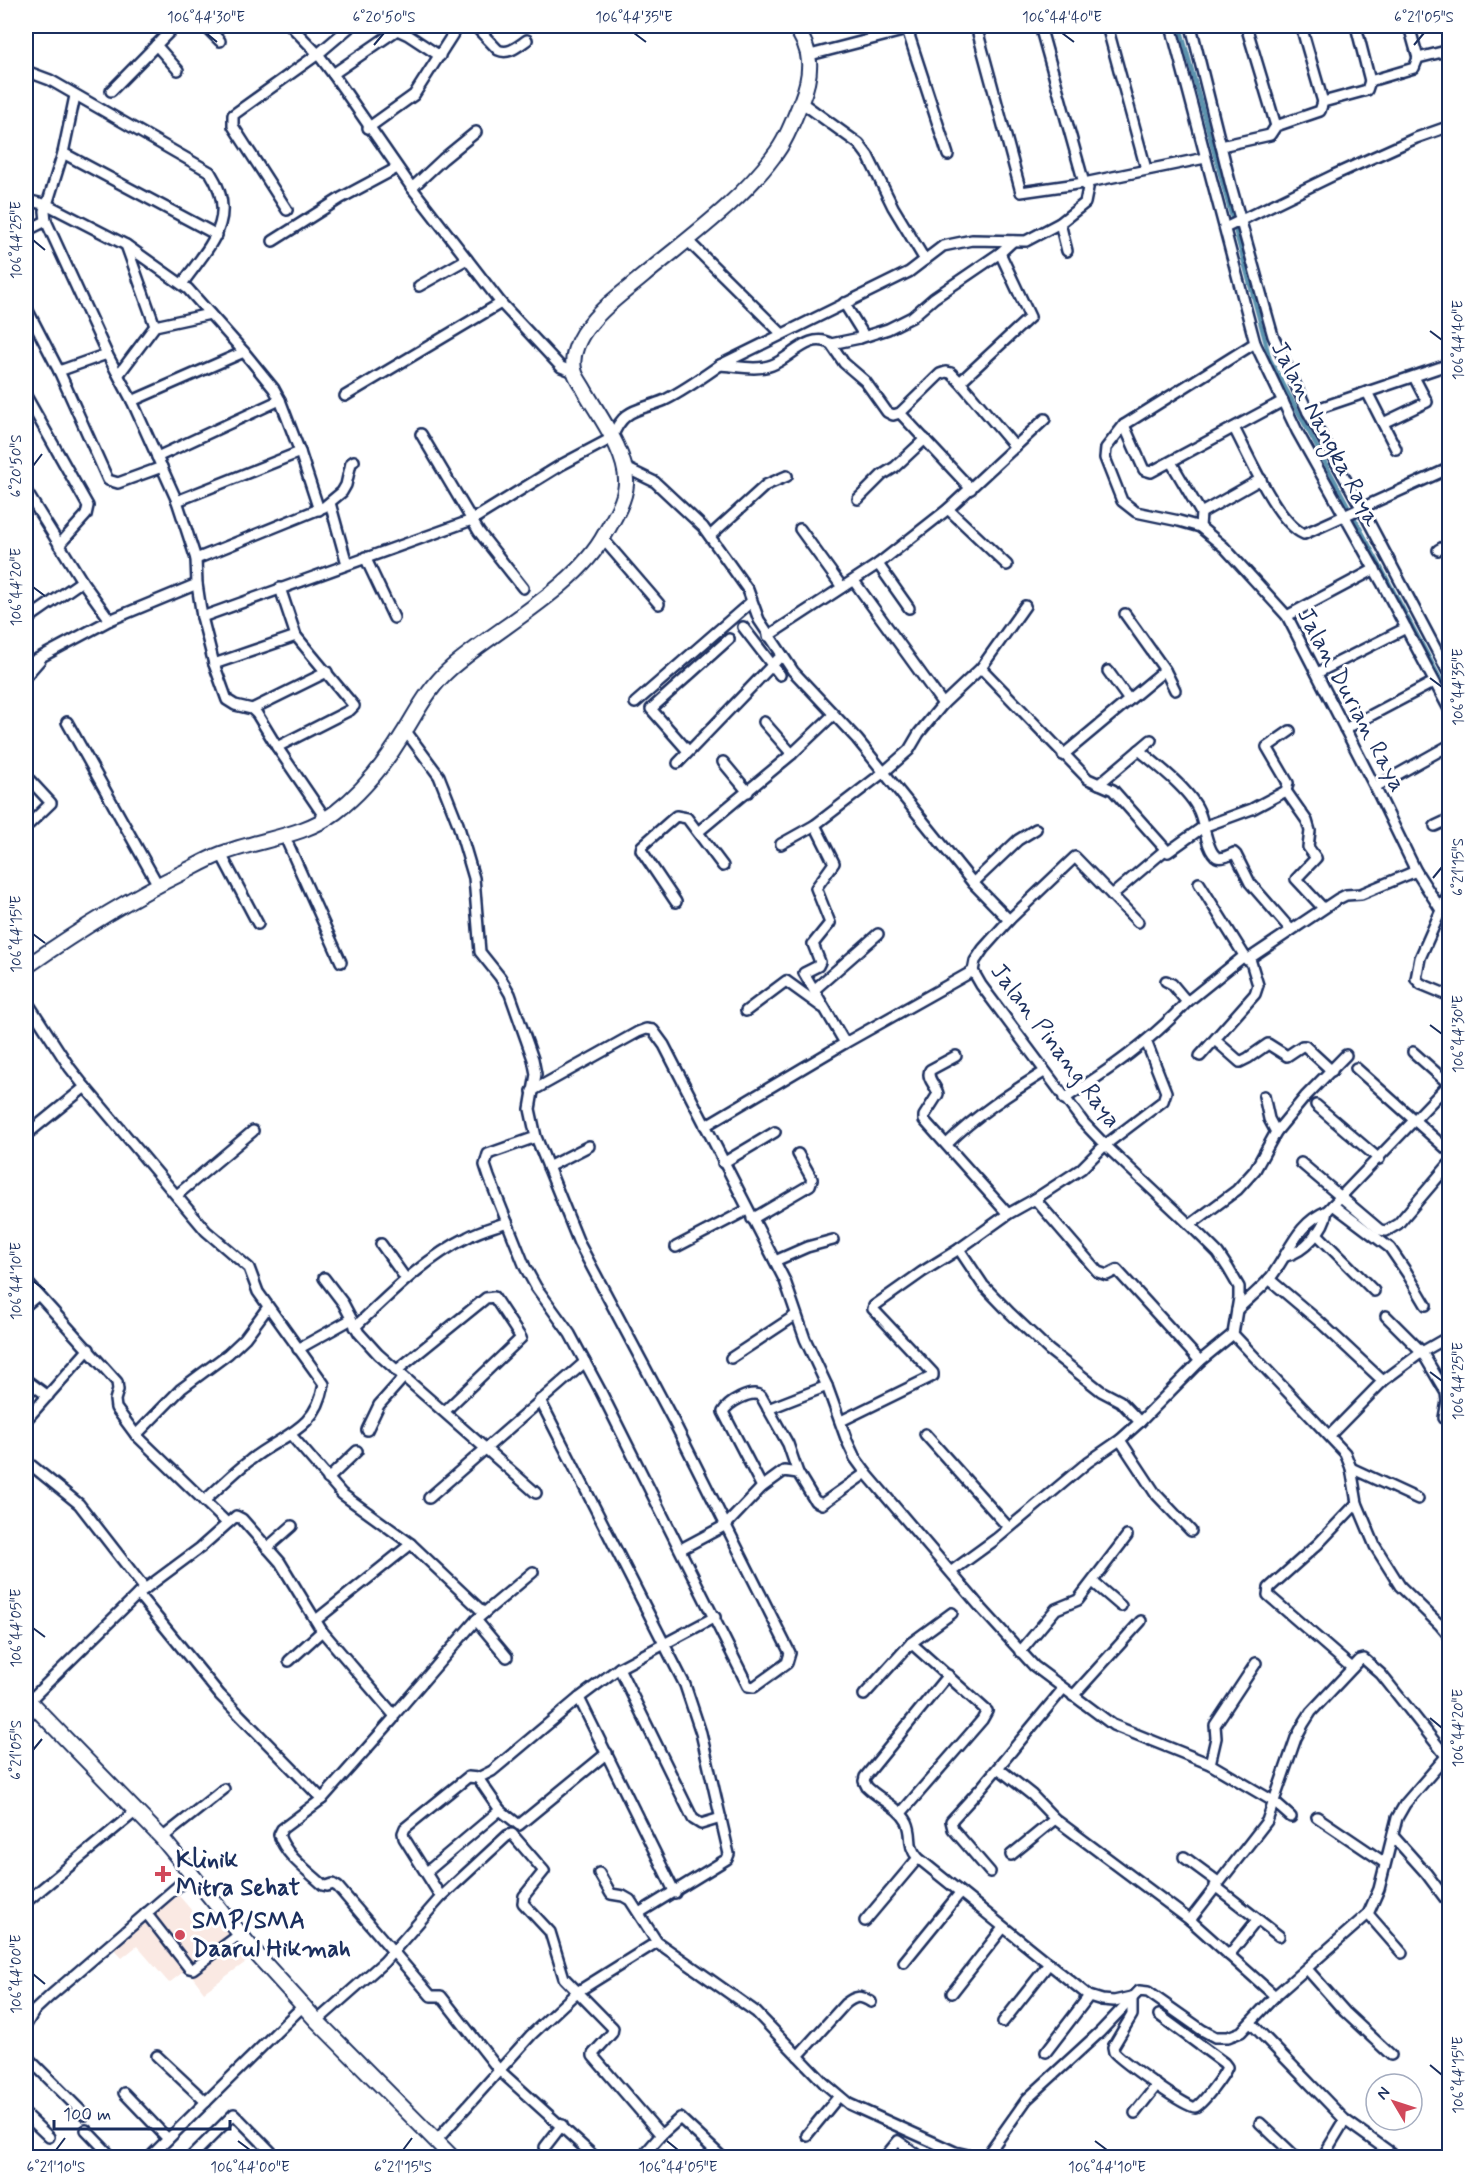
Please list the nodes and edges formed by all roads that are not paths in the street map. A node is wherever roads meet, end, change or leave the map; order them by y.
1 (175, 26) edge
2 (204, 26) edge
3 (291, 26) edge
4 (351, 26) edge
5 (458, 26) edge
6 (475, 26) edge
7 (794, 26) edge
8 (922, 26) edge
9 (976, 26) edge
10 (1040, 26) edge
11 (1107, 26) edge
12 (1171, 26) edge
13 (1191, 26) edge
14 (1246, 26) edge
15 (1301, 26) edge
16 (1356, 26) edge
17 (1410, 26) edge
18 (907, 27) edge
19 (527, 40) dead end
20 (220, 41) dead end
21 (156, 45) junction
22 (1449, 50) edge
23 (318, 54) junction
24 (440, 56) junction
25 (810, 56) junction
26 (1418, 58) junction
27 (178, 70) dead end
28 (26, 71) edge
29 (333, 74) junction
30 (1370, 81) junction
31 (111, 91) dead end
32 (75, 96) junction
33 (801, 102) junction
34 (1323, 102) junction
35 (1276, 126) junction
36 (1449, 126) edge
37 (368, 128) junction
38 (476, 132) dead end
39 (1221, 146) junction
40 (63, 153) junction
41 (948, 155) dead end
42 (1205, 158) junction
43 (397, 168) junction
44 (1146, 170) junction
45 (1084, 183) junction
46 (412, 188) junction
47 (26, 200) edge
48 (48, 205) junction
49 (287, 210) dead end
50 (46, 221) junction
51 (1242, 221) junction
52 (1060, 223) junction
53 (1225, 228) junction
54 (26, 231) edge
55 (217, 235) junction
56 (687, 240) junction
57 (273, 241) dead end
58 (1013, 241) junction
59 (126, 245) junction
60 (1067, 251) dead end
61 (1000, 253) junction
62 (467, 259) junction
63 (925, 260) junction
64 (182, 284) junction
65 (419, 286) dead end
66 (501, 303) junction
67 (844, 303) junction
68 (26, 307) edge
69 (210, 314) junction
70 (155, 326) junction
71 (781, 333) junction
72 (860, 338) junction
73 (1255, 343) junction
74 (831, 344) junction
75 (244, 352) junction
76 (107, 354) junction
77 (1449, 364) edge
78 (720, 365) junction
79 (59, 371) junction
80 (574, 372) junction
81 (119, 374) junction
82 (1414, 376) junction
83 (960, 382) junction
84 (1367, 392) junction
85 (26, 396) edge
86 (345, 396) dead end
87 (280, 400) junction
88 (132, 401) junction
89 (1282, 402) junction
90 (1308, 412) junction
91 (900, 413) junction
92 (1045, 419) dead end
93 (1383, 423) junction
94 (1124, 425) junction
95 (1234, 428) junction
96 (421, 434) dead end
97 (612, 438) junction
98 (925, 439) junction
99 (1015, 447) junction
100 (1396, 449) dead end
101 (300, 452) junction
102 (157, 457) junction
103 (354, 461) dead end
104 (1171, 462) junction
105 (162, 467) junction
106 (624, 467) junction
107 (1449, 468) edge
108 (787, 476) dead end
109 (1261, 479) junction
110 (971, 489) junction
111 (26, 491) edge
112 (858, 499) dead end
113 (177, 501) junction
114 (330, 503) junction
115 (948, 509) junction
116 (1362, 509) junction
117 (318, 510) junction
118 (1201, 513) junction
119 (1343, 515) junction
120 (472, 520) junction
121 (1200, 527) junction
122 (800, 529) dead end
123 (710, 536) junction
124 (603, 539) junction
125 (1449, 543) edge
126 (59, 545) junction
127 (1438, 550) dead end
128 (365, 557) junction
129 (196, 559) junction
130 (347, 564) junction
131 (878, 564) junction
132 (1008, 565) dead end
133 (1375, 569) junction
134 (82, 581) junction
135 (854, 581) junction
136 (197, 584) junction
137 (842, 587) junction
138 (280, 588) junction
139 (523, 588) dead end
140 (752, 602) junction
141 (658, 604) dead end
142 (26, 605) edge
143 (1025, 606) dead end
144 (909, 608) dead end
145 (1125, 614) dead end
146 (1287, 615) junction
147 (202, 617) junction
148 (29, 618) edge
149 (394, 618) dead end
150 (110, 620) junction
151 (743, 627) dead end
152 (1406, 628) junction
153 (296, 636) junction
154 (768, 636) junction
155 (729, 639) dead end
156 (43, 656) junction
157 (781, 656) junction
158 (214, 664) junction
159 (26, 665) edge
160 (771, 666) junction
161 (981, 668) junction
162 (1165, 670) junction
163 (1108, 671) dead end
164 (327, 672) junction
165 (1317, 673) junction
166 (780, 675) dead end
167 (1449, 675) edge
168 (26, 676) edge
169 (1434, 682) junction
170 (1175, 690) dead end
171 (1129, 700) junction
172 (635, 703) dead end
173 (944, 704) junction
174 (252, 709) junction
175 (1449, 711) edge
176 (833, 715) junction
177 (67, 722) dead end
178 (764, 722) dead end
179 (1345, 729) junction
180 (1290, 731) dead end
181 (408, 733) junction
182 (1151, 740) dead end
183 (1449, 745) edge
184 (277, 747) junction
185 (1139, 750) junction
186 (688, 752) junction
187 (792, 754) junction
188 (1063, 755) junction
189 (723, 762) dead end
190 (678, 763) dead end
191 (884, 772) junction
192 (26, 776) edge
193 (1099, 784) junction
194 (1375, 787) junction
195 (1286, 790) junction
196 (748, 792) junction
197 (326, 819) junction
198 (1449, 819) edge
199 (815, 825) junction
200 (1435, 826) dead end
201 (26, 827) edge
202 (1203, 827) junction
203 (1036, 830) dead end
204 (698, 832) junction
205 (284, 835) junction
206 (781, 844) dead end
207 (1165, 850) junction
208 (221, 854) junction
209 (723, 866) dead end
210 (1416, 871) junction
211 (973, 883) junction
212 (1199, 883) dead end
213 (158, 885) junction
214 (1449, 890) edge
215 (1112, 895) junction
216 (676, 902) dead end
217 (1323, 908) junction
218 (1441, 910) junction
219 (1009, 920) junction
220 (1138, 922) dead end
221 (258, 924) dead end
222 (1290, 930) junction
223 (878, 934) dead end
224 (1247, 958) junction
225 (341, 962) dead end
226 (26, 967) edge
227 (973, 971) junction
228 (1166, 981) dead end
229 (814, 990) junction
230 (1449, 996) edge
231 (26, 1000) edge
232 (1187, 1002) junction
233 (826, 1010) junction
234 (746, 1011) dead end
235 (1215, 1040) junction
236 (1146, 1041) junction
237 (845, 1043) junction
238 (1413, 1052) dead end
239 (1346, 1055) dead end
240 (956, 1056) dead end
241 (1200, 1056) dead end
242 (1356, 1068) dead end
243 (1332, 1071) junction
244 (1044, 1072) junction
245 (1449, 1085) edge
246 (85, 1088) junction
247 (532, 1091) junction
248 (1264, 1096) dead end
249 (1064, 1099) junction
250 (1316, 1105) dead end
251 (1416, 1120) junction
252 (705, 1126) junction
253 (253, 1131) dead end
254 (775, 1132) dead end
255 (1276, 1132) junction
256 (26, 1135) edge
257 (536, 1137) junction
258 (946, 1144) junction
259 (1105, 1145) junction
260 (589, 1146) dead end
261 (1449, 1152) edge
262 (798, 1154) dead end
263 (1379, 1159) junction
264 (723, 1163) junction
265 (1301, 1163) dead end
266 (1449, 1163) edge
267 (548, 1167) junction
268 (177, 1195) junction
269 (1341, 1196) junction
270 (1035, 1199) junction
271 (1330, 1208) junction
272 (1008, 1214) junction
273 (750, 1215) junction
274 (507, 1222) junction
275 (1190, 1225) junction
276 (1316, 1233) junction
277 (833, 1240) dead end
278 (381, 1244) dead end
279 (676, 1247) dead end
280 (959, 1249) junction
281 (1286, 1256) junction
282 (776, 1261) junction
283 (324, 1278) dead end
284 (406, 1279) junction
285 (1269, 1279) junction
286 (26, 1281) edge
287 (1374, 1290) dead end
288 (38, 1294) junction
289 (26, 1305) edge
290 (1426, 1305) dead end
291 (268, 1307) junction
292 (1238, 1310) junction
293 (796, 1315) junction
294 (1386, 1316) dead end
295 (353, 1323) junction
296 (1233, 1334) junction
297 (1449, 1336) edge
298 (298, 1349) junction
299 (89, 1350) junction
300 (1422, 1352) junction
301 (731, 1358) dead end
302 (1200, 1360) junction
303 (585, 1362) junction
304 (399, 1374) junction
305 (26, 1380) edge
306 (1383, 1381) junction
307 (827, 1386) junction
308 (48, 1396) junction
309 (540, 1400) junction
310 (1448, 1400) edge
311 (768, 1409) junction
312 (445, 1412) junction
313 (26, 1420) edge
314 (841, 1421) junction
315 (1140, 1422) junction
316 (1449, 1425) edge
317 (367, 1430) dead end
318 (136, 1434) junction
319 (925, 1434) dead end
320 (291, 1435) junction
321 (1330, 1435) junction
322 (1120, 1440) junction
323 (484, 1449) junction
324 (357, 1450) dead end
325 (26, 1461) edge
326 (1352, 1468) junction
327 (798, 1473) junction
328 (866, 1473) junction
329 (328, 1479) junction
330 (762, 1487) junction
331 (536, 1493) dead end
332 (429, 1498) dead end
333 (1418, 1499) dead end
334 (204, 1501) junction
335 (1356, 1503) junction
336 (227, 1523) junction
337 (726, 1525) junction
338 (292, 1526) dead end
339 (1008, 1527) junction
340 (1191, 1531) dead end
341 (1127, 1536) dead end
342 (411, 1545) junction
343 (267, 1548) junction
344 (681, 1549) junction
345 (952, 1571) junction
346 (533, 1572) dead end
347 (1093, 1582) junction
348 (142, 1592) junction
349 (1121, 1606) dead end
350 (952, 1613) dead end
351 (480, 1617) junction
352 (715, 1617) junction
353 (1449, 1618) edge
354 (316, 1620) junction
355 (1142, 1621) dead end
356 (1440, 1625) junction
357 (322, 1631) junction
358 (1449, 1637) edge
359 (911, 1643) junction
360 (664, 1644) junction
361 (1020, 1652) junction
362 (507, 1657) dead end
363 (289, 1661) dead end
364 (1256, 1663) dead end
365 (619, 1668) junction
366 (1352, 1668) junction
367 (948, 1676) junction
368 (1063, 1689) junction
369 (864, 1695) dead end
370 (1073, 1696) junction
371 (579, 1698) junction
372 (27, 1700) edge
373 (394, 1715) junction
374 (607, 1753) junction
375 (1448, 1754) edge
376 (1210, 1764) junction
377 (998, 1768) junction
378 (478, 1778) junction
379 (224, 1789) dead end
380 (322, 1798) junction
381 (1273, 1801) junction
382 (500, 1810) junction
383 (136, 1811) junction
384 (900, 1813) junction
385 (1291, 1817) dead end
386 (1317, 1817) dead end
387 (721, 1818) junction
388 (1055, 1819) junction
389 (1393, 1836) junction
390 (162, 1838) junction
391 (1011, 1855) dead end
392 (1184, 1857) dead end
393 (918, 1858) junction
394 (1385, 1863) junction
395 (429, 1870) dead end
396 (990, 1872) dead end
397 (599, 1873) dead end
398 (192, 1874) junction
399 (1217, 1884) junction
400 (675, 1893) junction
401 (960, 1893) junction
402 (441, 1897) junction
403 (26, 1902) edge
404 (1449, 1905) edge
405 (146, 1913) junction
406 (639, 1913) junction
407 (1368, 1914) junction
408 (1190, 1920) junction
409 (1257, 1920) junction
410 (865, 1922) dead end
411 (1004, 1928) junction
412 (240, 1934) junction
413 (1279, 1936) dead end
414 (657, 1942) junction
415 (394, 1951) junction
416 (1402, 1953) dead end
417 (1229, 1955) junction
418 (904, 1962) dead end
419 (1048, 1965) junction
420 (1307, 1969) junction
421 (577, 1992) junction
422 (952, 1993) dead end
423 (1089, 1996) junction
424 (1275, 1996) junction
425 (1132, 1997) junction
426 (871, 2002) dead end
427 (303, 2006) junction
428 (1159, 2015) dead end
429 (317, 2021) junction
430 (1003, 2022) dead end
431 (1251, 2023) junction
432 (26, 2025) edge
433 (1046, 2052) dead end
434 (1391, 2055) dead end
435 (26, 2056) edge
436 (157, 2056) dead end
437 (798, 2056) junction
438 (499, 2070) junction
439 (1157, 2085) junction
440 (124, 2093) dead end
441 (839, 2096) junction
442 (206, 2102) junction
443 (1135, 2113) dead end
444 (26, 2115) edge
445 (85, 2115) dead end
446 (1345, 2120) junction
447 (1260, 2123) dead end
448 (562, 2125) junction
449 (86, 2130) dead end
450 (660, 2135) junction
451 (807, 2135) dead end
452 (49, 2137) dead end
453 (168, 2139) junction
454 (436, 2141) junction
455 (545, 2147) dead end
456 (1382, 2153) edge
457 (113, 2157) edge
458 (149, 2157) edge
459 (190, 2157) edge
460 (277, 2157) edge
461 (453, 2157) edge
462 (596, 2157) edge
463 (641, 2157) edge
464 (723, 2157) edge
465 (884, 2157) edge
466 (922, 2157) edge
467 (981, 2157) edge
468 (1297, 2157) edge
469 (1322, 2157) edge
470 (1398, 2157) edge

1 - 21 street
2 - 20 street
3 - 23 street
4 - 23 street
5 - 24 street
6 - 19 street
7 - 25 main road
8 - 18 street
9 - 45 street
10 - 45 street
11 - 44 street
12 - 42 street, Jalan Nangka Raya
13 - 39 street
14 - 35 street
15 - 34 street
16 - 30 street
17 - 26 street
18 - 25 street
18 - 41 street
21 - 27 street
21 - 31 street
22 - 26 street
23 - 29 street
23 - 49 street
24 - 29 street
24 - 37 street
25 - 33 main road
26 - 30 street
28 - 32 street
29 - 37 street
30 - 34 street
32 - 40 street
32 - 55 street
33 - 56 main road
33 - 63 street
34 - 35 street
35 - 39 street
36 - 51 street
37 - 43 street
38 - 46 street
39 - 51 street
40 - 48 street
40 - 55 street
42 - 44 street
42 - 53 street, Jalan Nangka Raya
43 - 46 street
43 - 57 street
44 - 45 street
45 - 52 street
46 - 62 street
47 - 48 street
48 - 50 street
48 - 59 street
50 - 54 street
50 - 76 street
51 - 53 street
51 - 90 street
52 - 58 street
52 - 60 street
53 - 73 street, Jalan Nangka Raya
55 - 64 street
56 - 71 street
56 - 80 main road
58 - 61 street
58 - 63 street
59 - 64 street
59 - 70 street
61 - 72 street
61 - 83 street
62 - 65 street
62 - 66 street
63 - 67 street
64 - 69 street
66 - 80 street
66 - 86 street
67 - 71 street
67 - 72 street
68 - 79 street
69 - 70 street
69 - 75 street
70 - 81 street
71 - 78 street
72 - 74 street
73 - 89 street, Jalan Nangka Raya
73 - 94 street, Jalan Durian Raya
74 - 78 street
74 - 91 street
75 - 87 street
75 - 88 street
76 - 79 street
76 - 81 street
77 - 82 street
78 - 97 street
79 - 105 street
80 - 97 main road
81 - 88 street
82 - 84 street
82 - 93 street
83 - 91 street
83 - 99 street
84 - 90 street
84 - 93 street
85 - 126 street
87 - 101 street
87 - 102 street
88 - 102 street
89 - 95 street
89 - 119 street, Jalan Nangka Raya
90 - 116 street
91 - 98 street
92 - 99 street
93 - 100 street
94 - 104 street
94 - 121 street, Jalan Durian Raya
95 - 104 street
95 - 109 street
96 - 120 street
97 - 106 main road
97 - 120 street
98 - 110 street
98 - 112 street
99 - 110 street
101 - 113 street
101 - 117 street
102 - 105 street
103 - 114 street
104 - 118 street
105 - 113 street
106 - 123 street
106 - 124 main road
107 - 116 street
108 - 123 street
109 - 118 street
109 - 119 street
110 - 115 street
111 - 126 street
113 - 129 street
114 - 117 street
114 - 130 street
115 - 131 street
115 - 132 street
116 - 119 street
116 - 167 street
117 - 129 street
118 - 121 street
119 - 133 street, Jalan Nangka Raya
120 - 128 street
120 - 139 street
121 - 146 street, Jalan Durian Raya
122 - 137 street
123 - 140 street
124 - 141 street
124 - 181 main road
125 - 127 street
126 - 134 street
128 - 130 street
128 - 149 street
129 - 136 street
130 - 138 street
131 - 135 street
131 - 144 street
133 - 146 street
133 - 152 street, Jalan Nangka Raya
134 - 148 street
134 - 150 street
135 - 137 street
135 - 173 street
136 - 147 street
136 - 150 street
137 - 154 street
138 - 147 street
138 - 153 street
140 - 154 street
140 - 172 street
142 - 148 street
143 - 161 street
145 - 162 street
146 - 165 street, Jalan Durian Raya
147 - 158 street
150 - 156 street
151 - 160 street
152 - 165 street
152 - 169 street, Jalan Nangka Raya
153 - 158 street
153 - 164 street
154 - 157 street
155 - 186 street
156 - 159 street
156 - 168 street
157 - 160 street
157 - 176 street
158 - 174 street
160 - 166 street
160 - 186 street
161 - 173 street
161 - 188 street
162 - 170 street
162 - 171 street
163 - 171 street
164 - 174 street
164 - 184 street
165 - 179 street, Jalan Durian Raya
169 - 175 street, Jalan Nangka Raya
169 - 179 street
171 - 188 street
173 - 191 street
174 - 184 street
176 - 187 street
176 - 191 street
177 - 213 street
178 - 187 street
179 - 194 street, Jalan Durian Raya
180 - 195 street
181 - 197 main road
181 - 247 street
182 - 185 street
183 - 194 street
184 - 197 street
185 - 193 street
185 - 202 street
186 - 190 street
187 - 196 street
188 - 193 street
189 - 196 street
191 - 199 street
191 - 211 street
192 - 201 street
193 - 207 street
194 - 210 street, Jalan Durian Raya
195 - 202 street
195 - 217 street
196 - 204 street
197 - 205 main road
198 - 200 street
199 - 206 street
199 - 229 street
202 - 207 street
202 - 222 street
203 - 211 street
204 - 209 street
204 - 216 street
205 - 208 main road
205 - 225 street
207 - 215 street
208 - 213 main road
208 - 221 street
210 - 217 street
210 - 218 street, Jalan Durian Raya
211 - 219 street
212 - 224 street
213 - 226 main road
214 - 218 street
215 - 219 street, Jalan Pinang Raya
215 - 220 street
217 - 222 street
218 - 230 street
219 - 227 street, Jalan Pinang Raya
222 - 224 street
223 - 229 street
224 - 232 street
224 - 235 street
227 - 237 street
227 - 244 street, Jalan Pinang Raya
228 - 232 street
229 - 233 street
231 - 246 street
232 - 236 street
233 - 234 street
233 - 237 street
235 - 241 street
235 - 243 street
236 - 249 street
236 - 259 street
237 - 252 street
238 - 245 street
239 - 243 street
240 - 258 street
242 - 251 street
243 - 255 street
244 - 249 street, Jalan Pinang Raya
244 - 258 street
245 - 251 street
246 - 256 street
246 - 268 street
247 - 252 street
247 - 257 street
248 - 255 street
249 - 259 street, Jalan Pinang Raya
250 - 263 street
251 - 261 street
251 - 263 street
252 - 264 street
253 - 268 street
254 - 264 street
255 - 275 street
257 - 267 street
257 - 274 street
258 - 272 street
259 - 270 street
259 - 275 street, Jalan Pinang Raya
260 - 267 street
262 - 273 street
263 - 269 street
264 - 273 street
265 - 269 street
266 - 269 street
267 - 337 street
268 - 291 street
269 - 271 street
270 - 272 street
270 - 302 street
271 - 276 street
271 - 281 street
271 - 290 street
272 - 280 street
273 - 279 street
273 - 282 street
274 - 284 street
274 - 303 street
275 - 292 street, Jalan Pinang Raya
276 - 281 street
276 - 287 street
277 - 282 street
278 - 284 street
280 - 314 street
280 - 315 street
281 - 285 street
282 - 293 street
283 - 295 street
284 - 295 street
285 - 292 street
285 - 306 street
286 - 288 street
288 - 289 street
288 - 299 street
291 - 298 street
291 - 318 street
292 - 296 street, Jalan Pinang Raya
293 - 301 street
293 - 307 street
294 - 300 street
295 - 298 street
295 - 304 street
296 - 302 street
296 - 321 street
297 - 300 street
298 - 320 street
299 - 308 street
299 - 318 street
300 - 306 street
300 - 310 street
302 - 315 street
303 - 309 street
303 - 344 street
304 - 312 street
304 - 312 street
304 - 317 street
305 - 308 street
306 - 321 street
307 - 311 street
307 - 314 street
308 - 313 street
309 - 323 street
309 - 360 street
310 - 316 street
311 - 327 street
311 - 330 street
312 - 323 street
314 - 328 street
315 - 322 street
318 - 334 street
319 - 339 street
320 - 329 street
320 - 334 street
321 - 326 street
322 - 339 street
322 - 340 street
323 - 331 street
323 - 332 street
324 - 329 street
325 - 348 street
326 - 333 street
326 - 335 street
327 - 328 street
327 - 330 street
328 - 345 street
329 - 342 street
330 - 337 street
334 - 336 street
335 - 356 street
335 - 366 street
336 - 343 street
336 - 348 street
337 - 344 street
337 - 352 street
338 - 343 street
339 - 345 street
341 - 347 street
342 - 351 street
342 - 354 street
343 - 354 street
344 - 352 street
345 - 361 street
346 - 351 street
347 - 349 street
347 - 361 street
348 - 372 street
348 - 380 street
350 - 359 street
351 - 362 street
351 - 373 street
352 - 360 street
353 - 356 street
354 - 357 street
355 - 370 street
356 - 358 street
357 - 363 street
357 - 373 street
359 - 367 street
359 - 369 street
360 - 365 street
360 - 387 street
361 - 368 street
364 - 376 street
365 - 371 street
365 - 387 street
366 - 375 street
366 - 381 street
367 - 384 street
367 - 384 street
368 - 370 street
368 - 377 street
370 - 376 street
371 - 374 street
371 - 378 street
372 - 383 main road
373 - 380 street
374 - 382 street
374 - 400 street
375 - 389 street
376 - 381 street
377 - 388 street
377 - 396 street
378 - 382 street
378 - 402 street
379 - 390 street
380 - 415 street
381 - 385 street
381 - 399 street
382 - 395 street
383 - 390 main road
383 - 403 street
384 - 393 street
386 - 394 street
387 - 400 street
388 - 391 street
388 - 408 street
389 - 394 street
389 - 404 street
390 - 398 main road
392 - 399 street
393 - 401 street
393 - 410 street
394 - 407 street
397 - 406 street
398 - 405 street
398 - 412 main road
399 - 408 street
399 - 409 street
400 - 406 street
401 - 411 street
401 - 418 street
402 - 415 street
402 - 421 street
405 - 412 street
405 - 432 street
406 - 414 street
407 - 416 street
407 - 420 street
408 - 417 street
409 - 413 street
409 - 417 street
411 - 419 street
411 - 422 street
412 - 427 main road
414 - 421 street
414 - 437 street
415 - 429 street
415 - 438 street
417 - 424 street
419 - 423 street
419 - 430 street
420 - 424 street
420 - 434 street
421 - 438 street
421 - 450 street
423 - 425 street
423 - 433 street
424 - 431 street
425 - 431 street
425 - 439 street
425 - 467 street
426 - 437 street
427 - 429 main road
427 - 442 street
428 - 439 street
429 - 454 main road
431 - 446 street
435 - 445 street
436 - 442 street
437 - 441 street
438 - 448 street
438 - 454 street
439 - 443 street
440 - 453 street
441 - 451 street
441 - 467 street
442 - 453 street
444 - 452 street
446 - 456 street
446 - 469 street
447 - 468 street
448 - 455 street
448 - 462 street
449 - 457 street
450 - 463 street
450 - 464 street
453 - 458 street
454 - 461 main road
456 - 470 street
459 - 460 street
465 - 466 street

